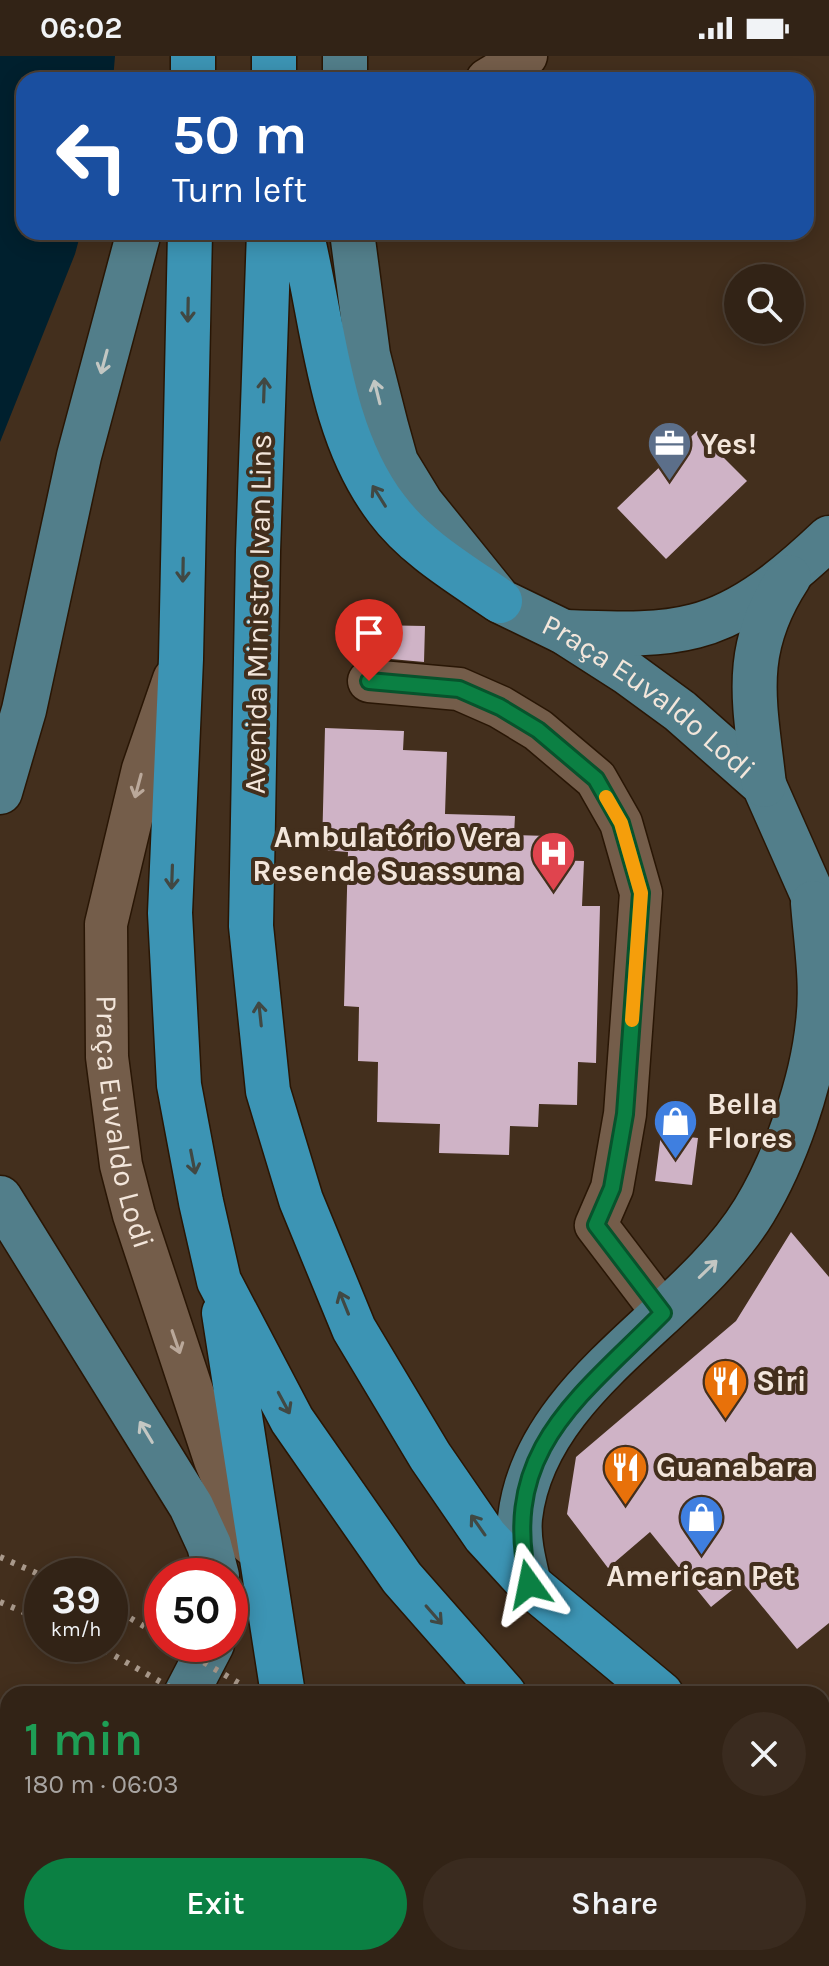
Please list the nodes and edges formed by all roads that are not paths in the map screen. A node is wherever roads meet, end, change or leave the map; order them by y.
1 (526, 56) edge
2 (500, 72) edge
3 (137, 240) edge
4 (190, 240) edge
5 (269, 240) edge
6 (303, 240) edge
7 (353, 240) edge
8 (829, 538) edge
9 (790, 575) junction
10 (500, 601) junction
11 (564, 632) junction
12 (181, 659) junction
13 (369, 681) dead end
14 (764, 785) junction
15 (0, 792) edge
16 (821, 917) edge
17 (829, 1097) edge
18 (792, 1133) junction
19 (0, 1198) edge
20 (219, 1281) junction
21 (663, 1313) junction
22 (208, 1439) junction
23 (179, 1485) junction
24 (211, 1558) edge
25 (264, 1573) junction
26 (529, 1584) junction
27 (203, 1662) edge
28 (190, 1686) edge
29 (282, 1686) edge
30 (497, 1686) edge
31 (651, 1686) edge

1 - 2 street
3 -> 15 main road
4 -> 12 highway
26 -> 5 highway, Avenida Ministro Ivan Lins
10 -> 6 highway
10 -> 7 main road
8 - 9 main road
9 - 11 main road
9 - 14 main road
10 - 11 main road, Praça Euvaldo Lodi
11 - 14 main road, Praça Euvaldo Lodi
12 -> 20 highway
12 -> 22 street, Praça Euvaldo Lodi
13 - 21 street
14 - 16 main road, Praça Euvaldo Lodi
16 - 18 main road, Praça Euvaldo Lodi
17 - 18 main road, Praça Euvaldo Lodi
21 -> 18 main road, Praça Euvaldo Lodi
23 -> 19 main road
20 - 25 highway
20 -> 30 highway
21 - 26 main road, Praça Euvaldo Lodi
22 - 23 street
22 - 25 street, Praça Euvaldo Lodi
23 - 24 main road
25 - 29 highway
26 - 31 highway, Avenida Ministro Ivan Lins
27 - 28 main road

